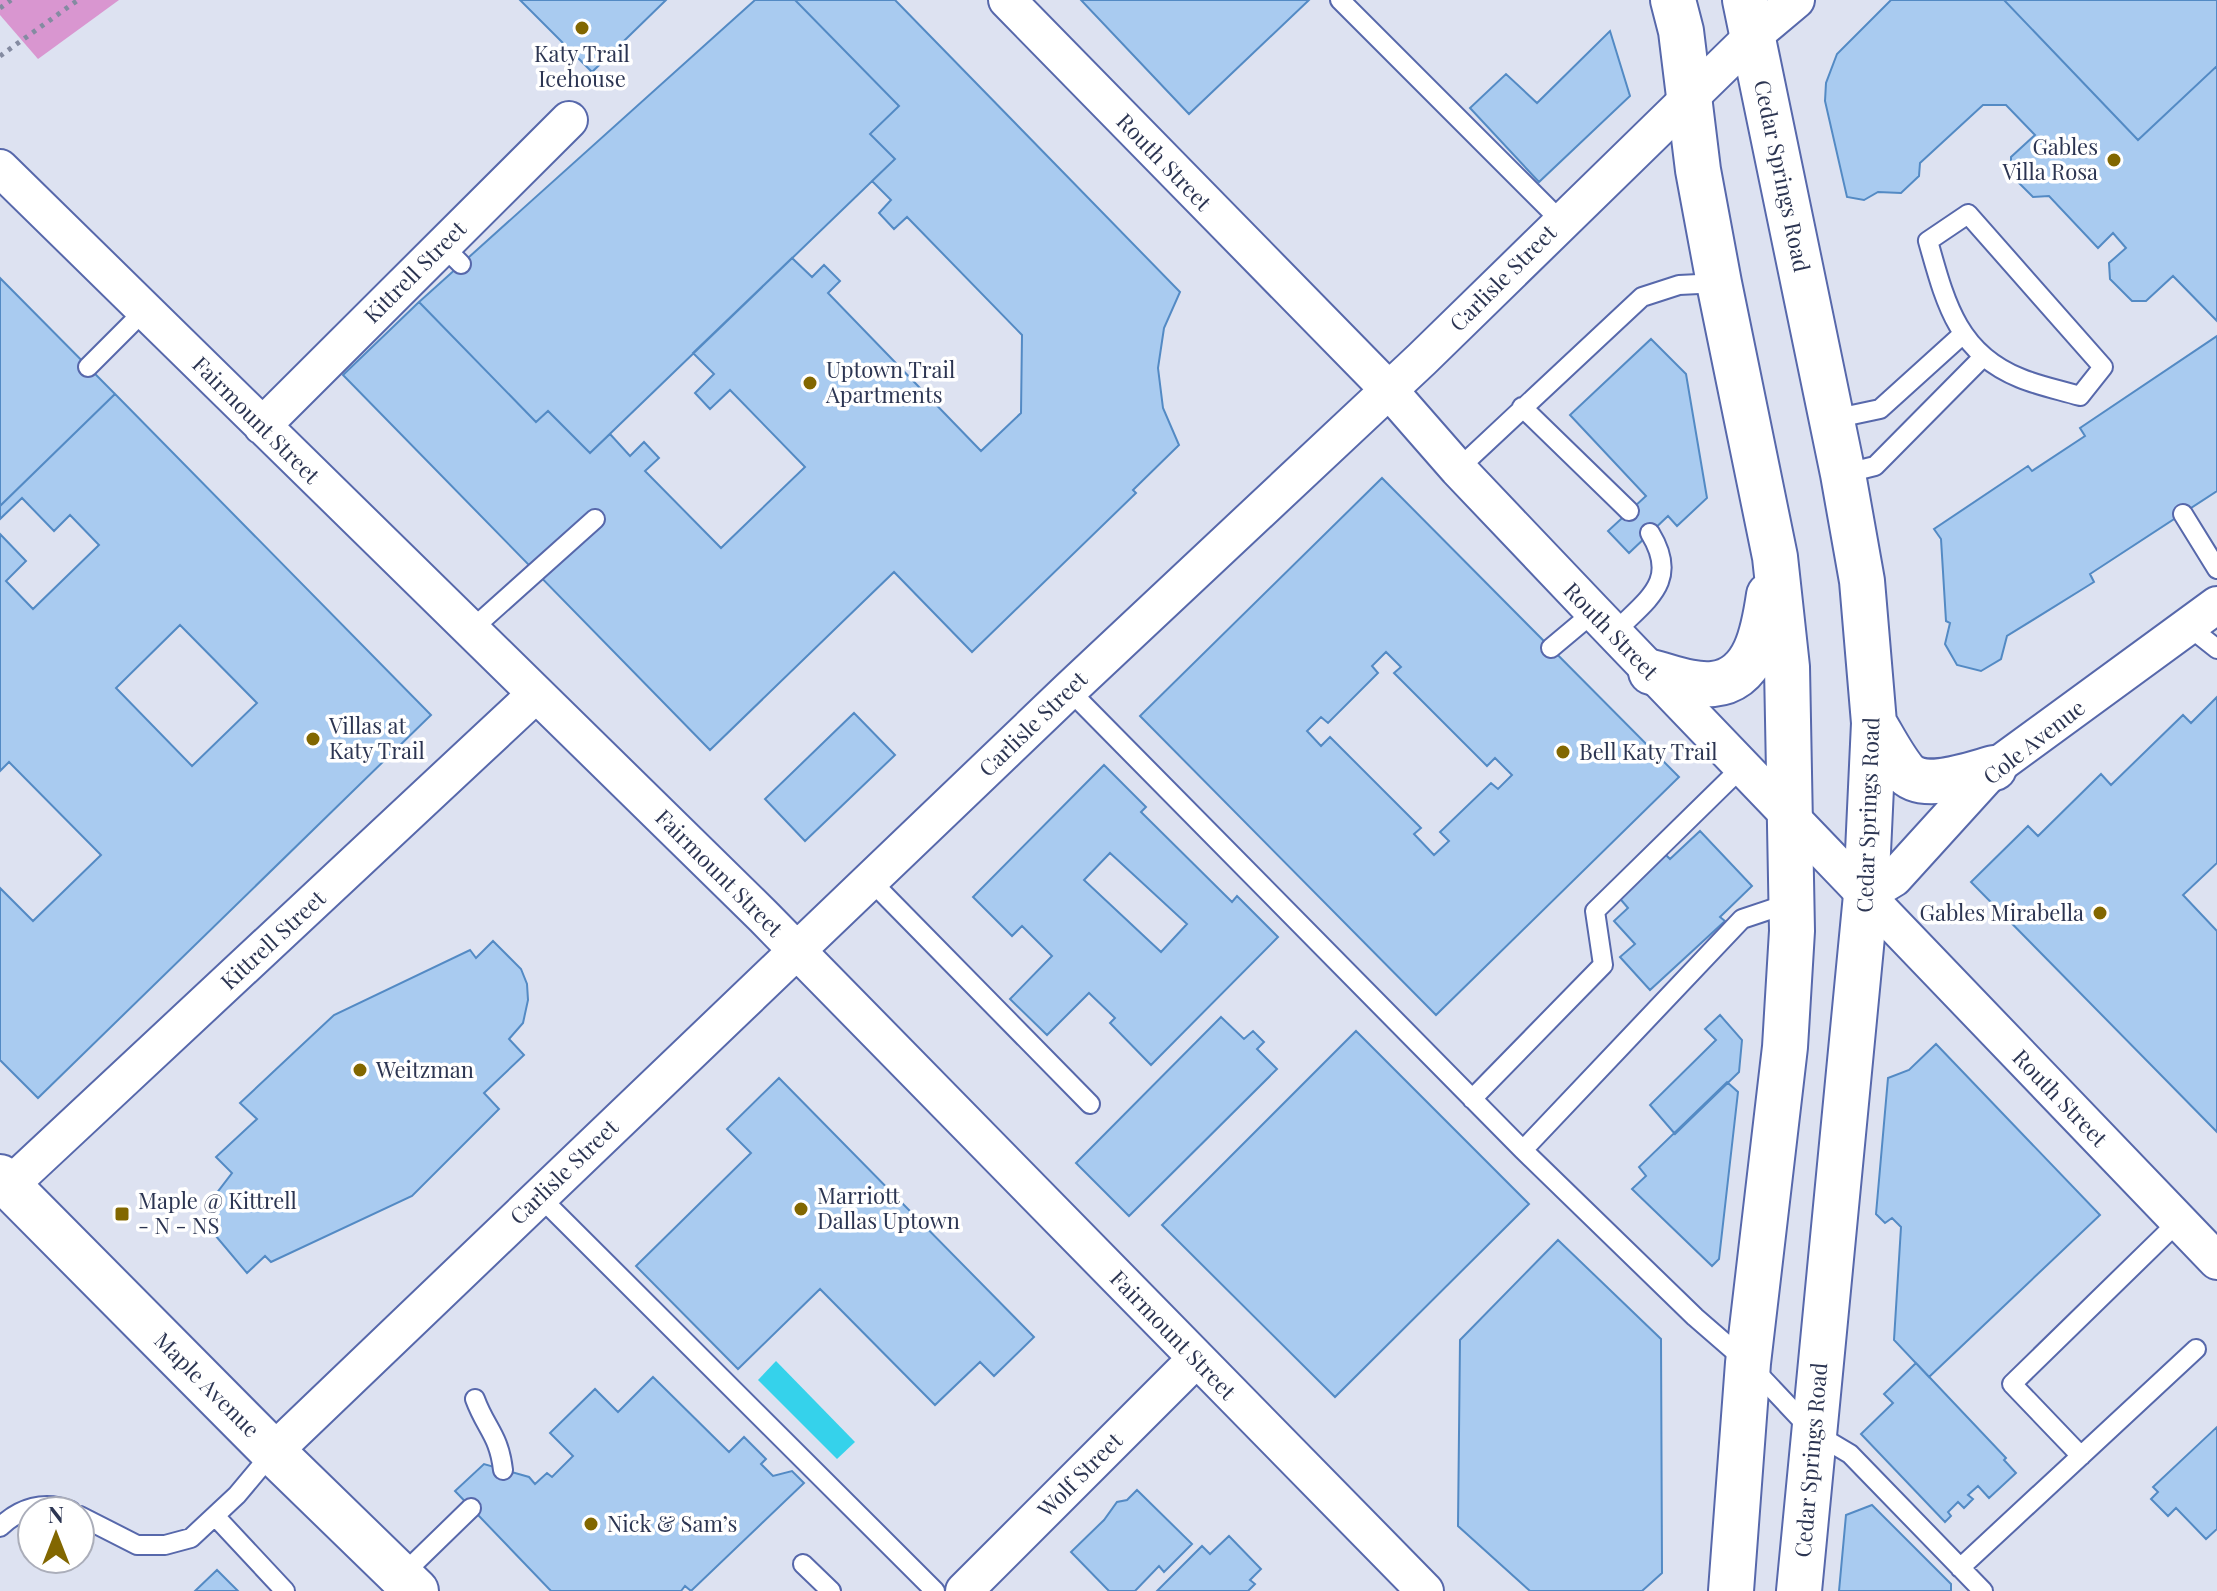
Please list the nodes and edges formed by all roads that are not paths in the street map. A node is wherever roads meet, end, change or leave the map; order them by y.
1 (1007, 0) edge
2 (1340, 0) edge
3 (1673, 0) edge
4 (1796, 0) edge
5 (1749, 18) edge
6 (1689, 98) junction
7 (569, 120) dead end
8 (0, 168) edge
9 (1561, 221) junction
10 (1719, 283) junction
11 (145, 310) junction
12 (1963, 334) junction
13 (1983, 357) junction
14 (88, 367) dead end
15 (1388, 389) junction
16 (1522, 407) junction
17 (1833, 419) junction
18 (262, 426) junction
19 (1458, 469) junction
20 (1843, 474) junction
21 (1629, 511) dead end
22 (2183, 514) dead end
23 (595, 519) dead end
24 (1650, 533) dead end
25 (1775, 557) junction
26 (2217, 569) edge
27 (2217, 605) edge
28 (1604, 622) junction
29 (2188, 626) junction
30 (471, 630) junction
31 (1551, 648) dead end
32 (2217, 649) edge
33 (1651, 672) junction
34 (1069, 690) junction
35 (536, 694) junction
36 (1874, 723) junction
37 (1742, 767) junction
38 (1994, 768) junction
39 (1790, 817) junction
40 (870, 880) junction
41 (1866, 895) junction
42 (1792, 903) junction
43 (796, 950) junction
44 (1472, 1099) junction
45 (1090, 1104) dead end
46 (1523, 1150) junction
47 (5, 1182) edge
48 (539, 1196) junction
49 (2179, 1221) junction
50 (2217, 1261) edge
51 (2196, 1349) dead end
52 (1196, 1359) junction
53 (1748, 1363) junction
54 (475, 1399) dead end
55 (1813, 1432) junction
56 (273, 1452) junction
57 (2081, 1456) junction
58 (503, 1470) dead end
59 (471, 1508) dead end
60 (16, 1514) edge
61 (215, 1516) junction
62 (96, 1524) edge
63 (0, 1527) edge
64 (803, 1564) dead end
65 (1960, 1568) junction
66 (408, 1584) edge
67 (285, 1591) edge
68 (831, 1591) edge
69 (935, 1591) edge
70 (964, 1591) edge
71 (1425, 1591) edge
72 (1731, 1591) edge
73 (1799, 1591) edge
74 (1983, 1591) edge

1 - 15 street, Routh Street
2 - 9 lane
3 - 6 main road
4 - 5 street, Carlisle Street
5 - 6 street, Carlisle Street
5 - 17 main road, Cedar Springs Road
6 - 9 street, Carlisle Street
6 - 10 main road
7 - 18 street, Kittrell Street
8 - 11 street, Fairmount Street
9 - 15 street, Carlisle Street
10 - 16 lane
10 - 25 main road
11 - 14 lane
11 - 18 street, Fairmount Street
12 - 13 lane
12 - 13 lane
12 - 17 lane
13 - 20 lane
15 - 19 street, Routh Street
15 - 34 street, Carlisle Street
16 - 19 lane
16 - 21 lane
17 - 20 main road, Cedar Springs Road
18 - 30 street, Fairmount Street
19 - 28 street, Routh Street
20 - 36 main road, Cedar Springs Road
22 - 26 lane
23 - 30 lane
24 - 28 lane
25 - 33 main road
25 - 39 main road
27 - 29 street, Cole Avenue
28 - 31 lane
28 - 33 street, Routh Street
29 - 32 lane
29 - 38 street, Cole Avenue
30 - 35 street, Fairmount Street
33 - 37 street, Routh Street
34 - 40 street, Carlisle Street
34 - 44 lane
35 - 43 street, Fairmount Street
35 - 47 street, Kittrell Street
36 - 38 main road
36 - 41 main road, Cedar Springs Road
37 - 39 street, Routh Street
37 - 44 lane
38 - 41 street, Cole Avenue
39 - 41 street, Routh Street
39 - 42 main road
40 - 43 street, Carlisle Street
40 - 45 lane
41 - 49 street, Routh Street
41 - 55 main road, Cedar Springs Road
42 - 46 lane
42 - 53 main road
43 - 48 street, Carlisle Street
43 - 52 street, Fairmount Street
44 - 46 lane
46 - 53 lane
47 - 56 main road, Maple Avenue
48 - 56 street, Carlisle Street
48 - 69 lane
49 - 50 street, Routh Street
49 - 57 lane
51 - 57 lane
52 - 70 street, Wolf Street
52 - 71 street, Fairmount Street
53 - 55 lane
53 - 72 main road
54 - 58 lane
55 - 65 lane
55 - 73 main road, Cedar Springs Road
56 - 61 lane
56 - 66 main road, Maple Avenue
57 - 65 lane
59 - 66 lane
60 - 63 lane
61 - 62 lane
61 - 67 lane
64 - 68 lane
65 - 74 lane

